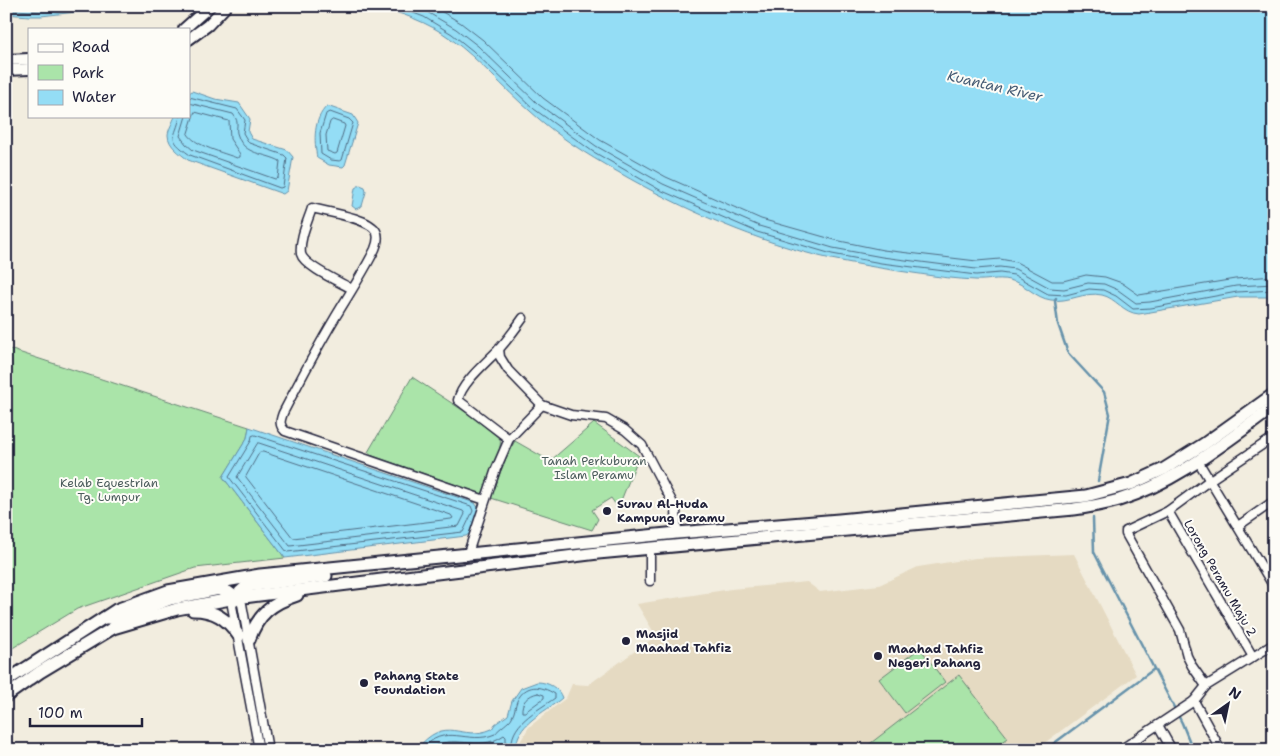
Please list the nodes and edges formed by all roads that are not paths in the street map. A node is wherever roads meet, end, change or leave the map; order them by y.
1 (210, 6) edge
2 (226, 6) edge
3 (185, 28) edge
4 (190, 38) edge
5 (28, 59) edge
6 (6, 60) edge
7 (28, 69) edge
8 (6, 70) edge
9 (352, 289) junction
10 (523, 318) dead end
11 (499, 349) junction
12 (1274, 394) edge
13 (542, 405) junction
14 (1274, 407) edge
15 (1274, 437) edge
16 (509, 439) junction
17 (1198, 461) junction
18 (1210, 480) junction
19 (485, 500) junction
20 (1087, 501) junction
21 (1274, 501) edge
22 (1168, 511) junction
23 (1238, 526) junction
24 (677, 533) junction
25 (650, 548) junction
26 (467, 556) junction
27 (351, 566) junction
28 (650, 581) dead end
29 (320, 587) junction
30 (1274, 587) edge
31 (236, 598) junction
32 (177, 609) junction
33 (104, 618) junction
34 (244, 638) junction
35 (1274, 644) edge
36 (1253, 657) junction
37 (30, 666) junction
38 (6, 674) edge
39 (6, 681) edge
40 (1206, 686) junction
41 (6, 696) edge
42 (1194, 701) junction
43 (1158, 725) junction
44 (259, 750) edge
45 (268, 750) edge
46 (1120, 750) edge
47 (1172, 750) edge
48 (1221, 750) edge

1 - 3 main road
2 - 4 main road
5 - 6 main road
7 - 8 main road
9 - 9 street
9 - 19 street
10 - 11 street
11 - 13 street
11 - 16 street
12 - 20 highway
13 - 16 street
13 - 24 street
14 - 17 highway
15 - 18 street
16 - 19 street
17 - 18 street
17 - 20 highway
18 - 22 street
18 - 23 street
19 - 26 street
20 - 24 highway
20 - 25 highway
21 - 23 street
22 - 36 street, Lorong Peramu Maju 2
22 - 40 street
23 - 30 street
24 - 26 highway
25 - 28 street
25 - 29 highway
26 - 27 highway
27 - 31 highway
27 - 33 highway
29 - 31 highway
29 - 34 highway
31 - 32 highway
31 - 33 highway
31 - 34 street
32 - 34 highway
32 - 41 highway
33 - 37 highway
34 - 44 street
34 - 45 street
35 - 36 street
36 - 40 street
37 - 38 highway
37 - 39 highway
40 - 42 street
42 - 43 street
42 - 48 street
43 - 46 street
43 - 47 street

